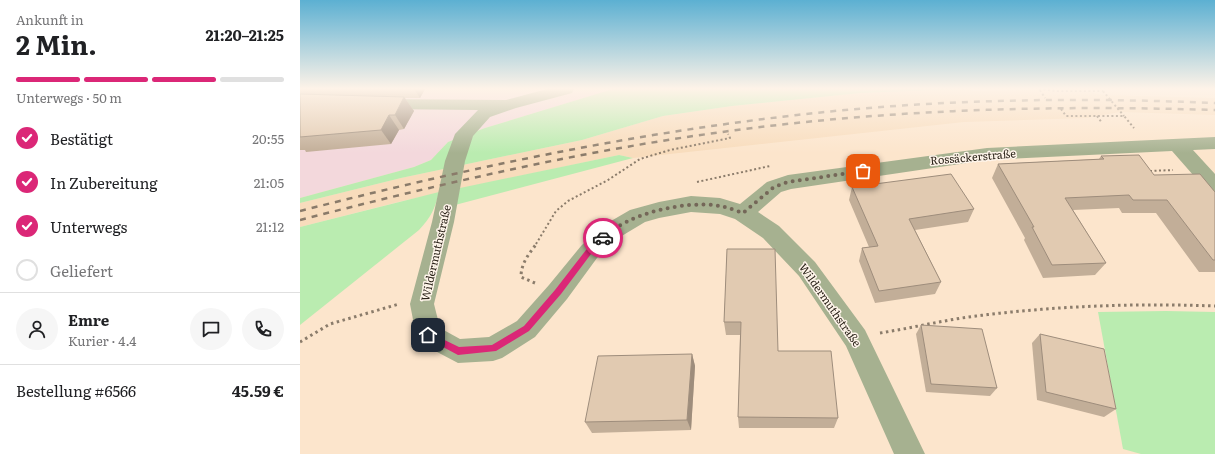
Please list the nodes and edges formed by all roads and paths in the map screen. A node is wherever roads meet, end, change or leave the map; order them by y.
1 (492, 110) edge
2 (1062, 110) edge
3 (1119, 110) edge
4 (1096, 116) junction
5 (1124, 116) junction
6 (1102, 123) dead end
7 (1134, 128) dead end
8 (728, 134) dead end
9 (1215, 143) edge
10 (1177, 145) junction
11 (1200, 170) junction
12 (1147, 171) edge
13 (1215, 187) edge
14 (743, 213) junction
15 (532, 281) dead end
16 (424, 297) junction
17 (1215, 306) edge
18 (856, 338) junction
19 (300, 342) edge
20 (910, 454) edge

1 - 16 street, Wildermuthstraße
2 - 4 path
3 - 5 path, bridge
4 - 5 path
4 - 6 path
5 - 7 path
8 - 15 path
9 - 10 street, Rossäckerstraße
10 - 11 street
10 - 14 street, Rossäckerstraße
11 - 12 path
11 - 13 street
14 - 16 street, Wildermuthstraße
14 - 18 street, Wildermuthstraße
16 - 19 path
17 - 18 path
18 - 20 street, Wildermuthstraße

